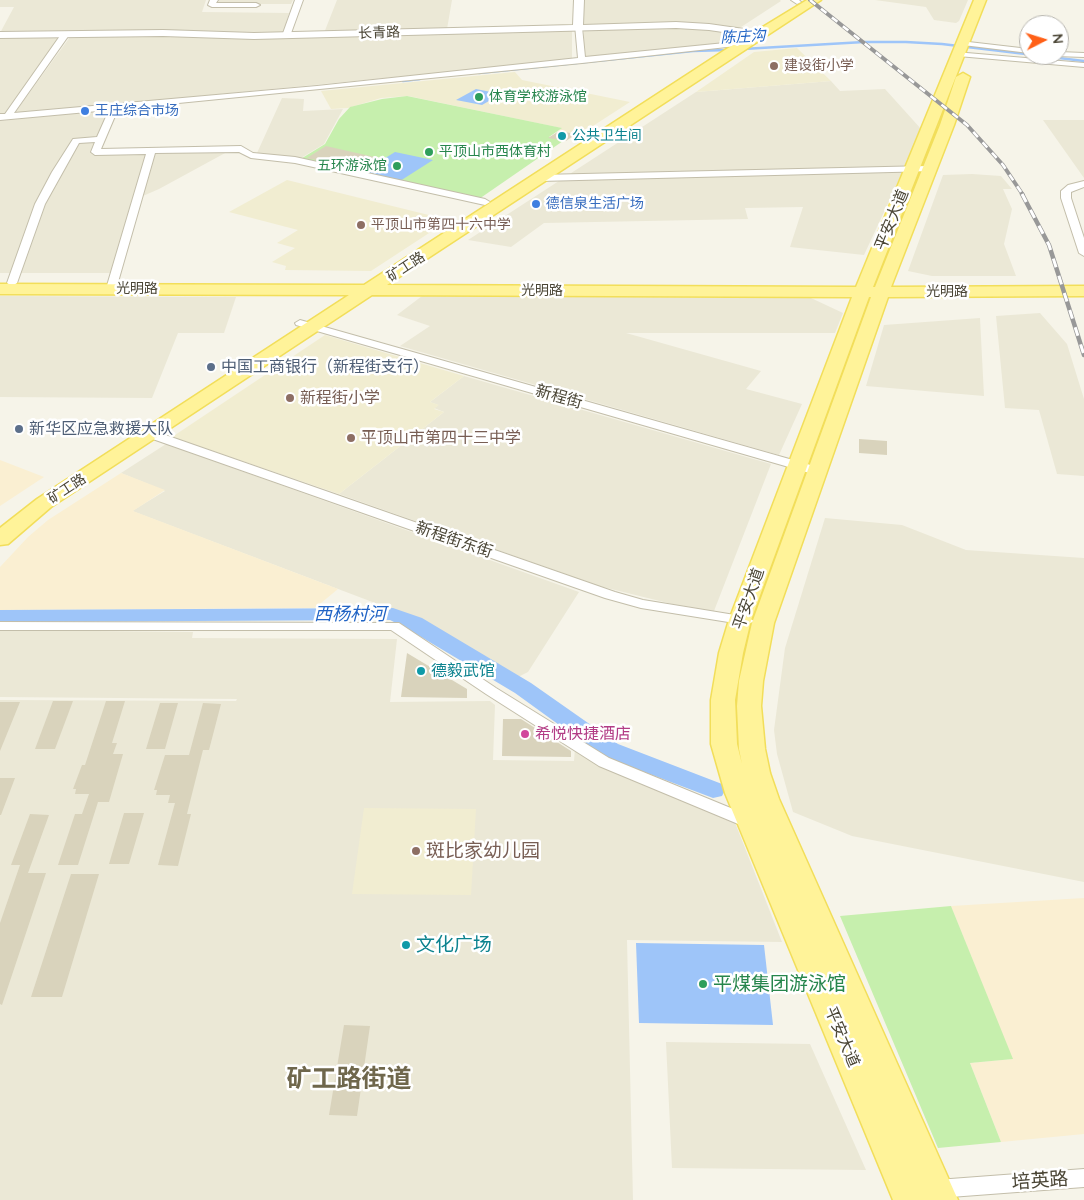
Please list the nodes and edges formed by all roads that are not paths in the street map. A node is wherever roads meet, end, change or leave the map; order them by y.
1 (214, 0) edge
2 (300, 0) edge
3 (579, 0) edge
4 (815, 0) edge
5 (980, 0) edge
6 (990, 0) edge
7 (798, 1) edge
8 (256, 5) dead end
9 (578, 27) junction
10 (0, 35) edge
11 (65, 35) junction
12 (286, 36) junction
13 (738, 44) junction
14 (966, 49) junction
15 (1019, 51) edge
16 (1069, 54) edge
17 (1084, 55) edge
18 (582, 61) junction
19 (1084, 65) edge
20 (114, 106) junction
21 (4, 116) edge
22 (101, 139) junction
23 (151, 151) junction
24 (921, 170) junction
25 (540, 178) junction
26 (1084, 184) edge
27 (486, 202) junction
28 (1084, 253) edge
29 (1084, 283) edge
30 (4, 285) edge
31 (112, 286) junction
32 (366, 287) junction
33 (873, 288) junction
34 (1084, 291) edge
35 (307, 325) junction
36 (151, 434) junction
37 (808, 468) junction
38 (0, 520) edge
39 (0, 539) edge
40 (740, 620) junction
41 (763, 623) junction
42 (0, 626) edge
43 (749, 822) junction
44 (1084, 1178) edge
45 (929, 1196) edge

1 - 8 street
2 - 12 street
3 - 9 street
4 - 13 main road, 矿工路
5 - 14 main road, 平安大道
6 - 14 main road, 平安大道
7 - 13 main road, 矿工路
9 - 12 street, 长青路
9 - 13 street, 长青路
9 - 18 street
10 - 11 street, 长青路
11 - 12 street, 长青路
11 - 21 street
13 - 18 street
13 - 25 main road, 矿工路
13 - 27 main road, 矿工路
14 - 15 street
14 - 19 street
14 - 24 main road, 平安大道
16 - 17 street
18 - 20 street
20 - 21 street
20 - 22 street
22 - 23 street
22 - 30 street
23 - 27 street
23 - 31 street
24 - 25 street
24 - 33 main road, 平安大道
25 - 32 main road, 矿工路
26 - 28 street
27 - 32 main road, 矿工路
29 - 33 main road, 光明路
30 - 31 main road, 光明路
31 - 32 main road, 光明路
32 - 33 main road, 光明路
32 - 35 main road, 矿工路
33 - 34 main road, 光明路
33 - 37 main road, 平安大道
35 - 36 main road, 矿工路
35 - 37 street, 新程街
35 - 38 main road, 矿工路
36 - 39 main road, 矿工路
36 - 40 street, 新程街东街
37 - 40 main road, 平安大道
37 - 41 main road, 平安大道
40 - 41 street, 新程街东街
40 - 43 main road, 平安大道
41 - 45 main road, 平安大道
42 - 43 street
43 - 45 main road, 平安大道
44 - 45 street, 培英路

